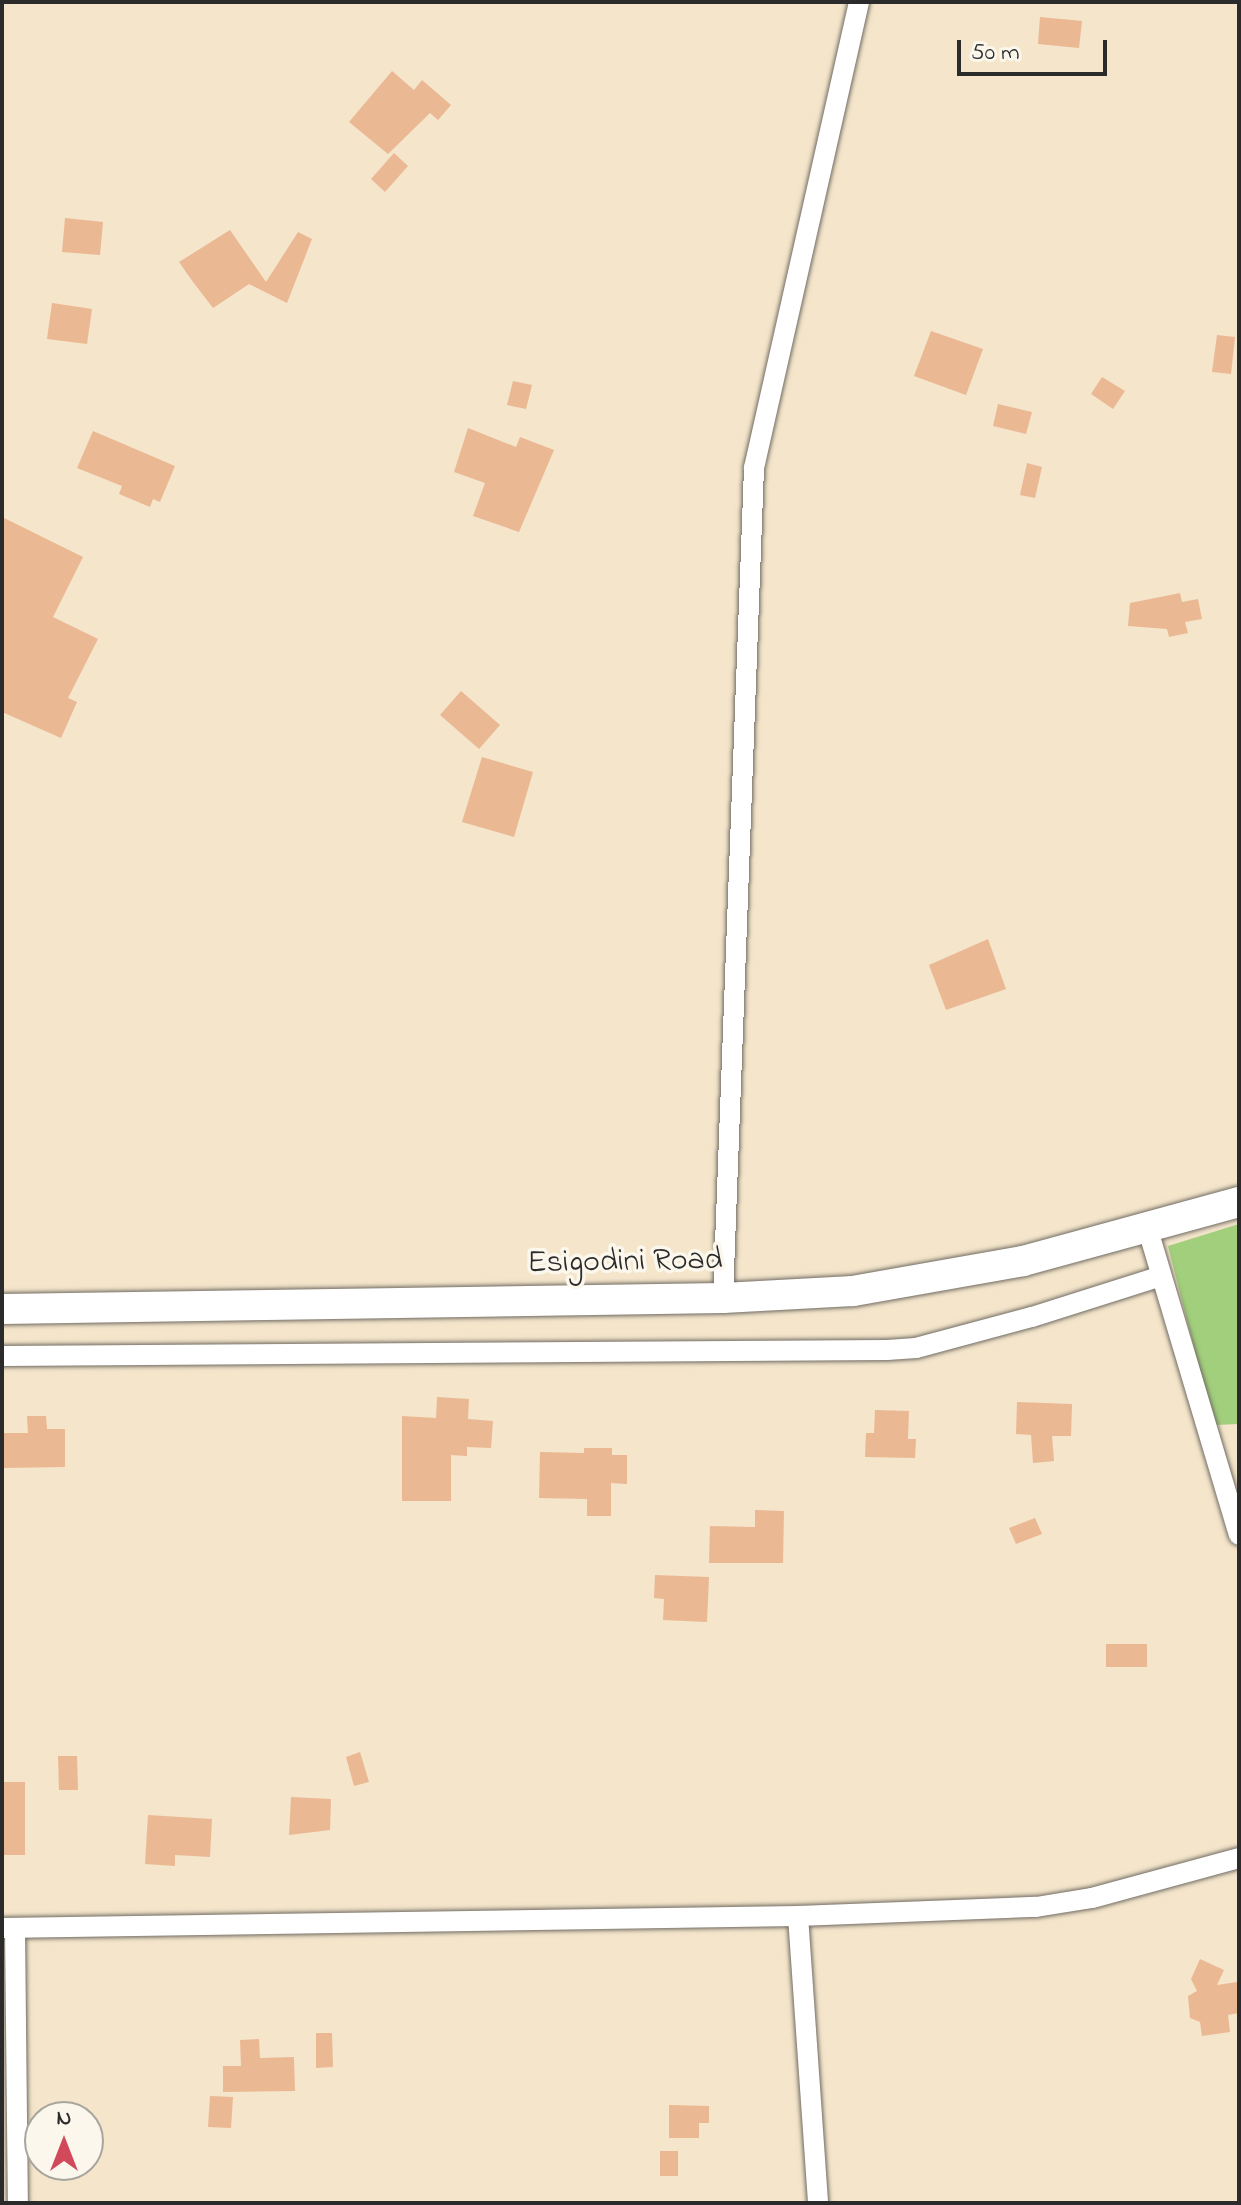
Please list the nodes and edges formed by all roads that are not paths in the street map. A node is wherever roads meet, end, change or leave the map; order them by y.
1 (859, 2) edge
2 (1239, 1202) edge
3 (1148, 1230) junction
4 (1161, 1276) junction
5 (723, 1298) junction
6 (2, 1309) edge
7 (2, 1356) edge
8 (1239, 1535) edge
9 (1239, 1858) edge
10 (798, 1916) junction
11 (8, 1928) edge
12 (18, 2203) edge
13 (818, 2203) edge

1 - 5 street
2 - 3 main road, Esigodini Road
3 - 4 street
3 - 5 main road, Esigodini Road
4 - 7 street
4 - 8 street
5 - 6 main road, Esigodini Road
9 - 10 street
10 - 11 street
10 - 13 street
11 - 12 street

